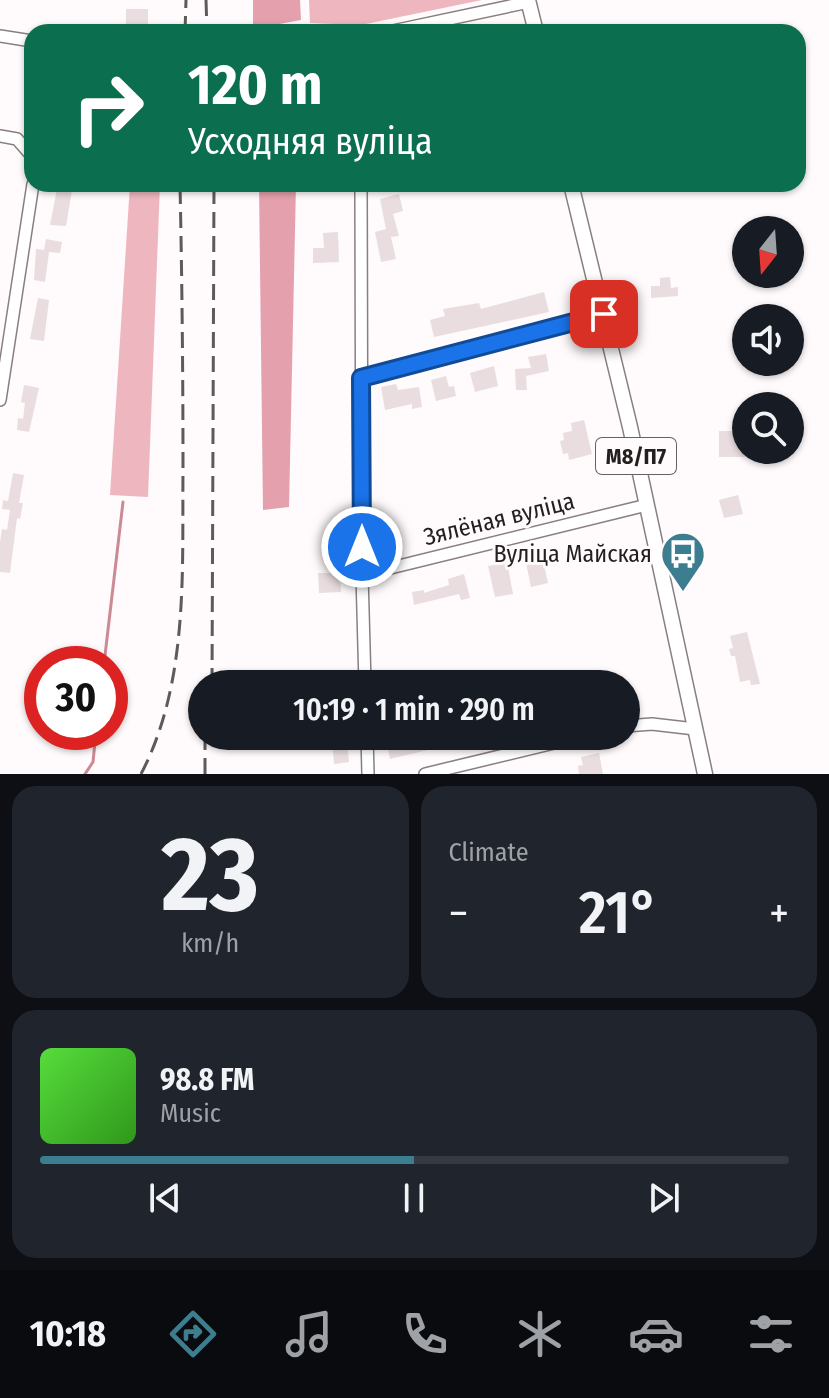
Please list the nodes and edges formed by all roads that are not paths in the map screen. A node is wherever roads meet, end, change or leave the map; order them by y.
1 (528, 1) edge
2 (424, 24) edge
3 (534, 24) edge
4 (0, 36) edge
5 (24, 40) edge
6 (0, 136) edge
7 (24, 147) edge
8 (32, 192) edge
9 (361, 192) edge
10 (573, 192) edge
11 (604, 314) junction
12 (361, 378) junction
13 (0, 400) edge
14 (647, 505) junction
15 (362, 575) junction
16 (365, 670) edge
17 (640, 725) edge
18 (695, 729) junction
19 (367, 750) edge
20 (525, 750) edge
21 (368, 774) edge
22 (425, 774) edge
23 (705, 774) edge

1 - 2 street
1 - 3 main road
4 - 5 street
6 - 7 street
8 - 13 street
9 - 12 street
10 - 11 main road, М8/П7
11 - 12 street
11 - 14 main road, М8/П7
12 - 15 street
14 - 15 street, Зялёная вуліца
14 - 18 main road, М8/П7
15 - 16 street
17 - 18 street
18 - 23 main road, М8/П7
19 - 21 street
20 - 22 street

